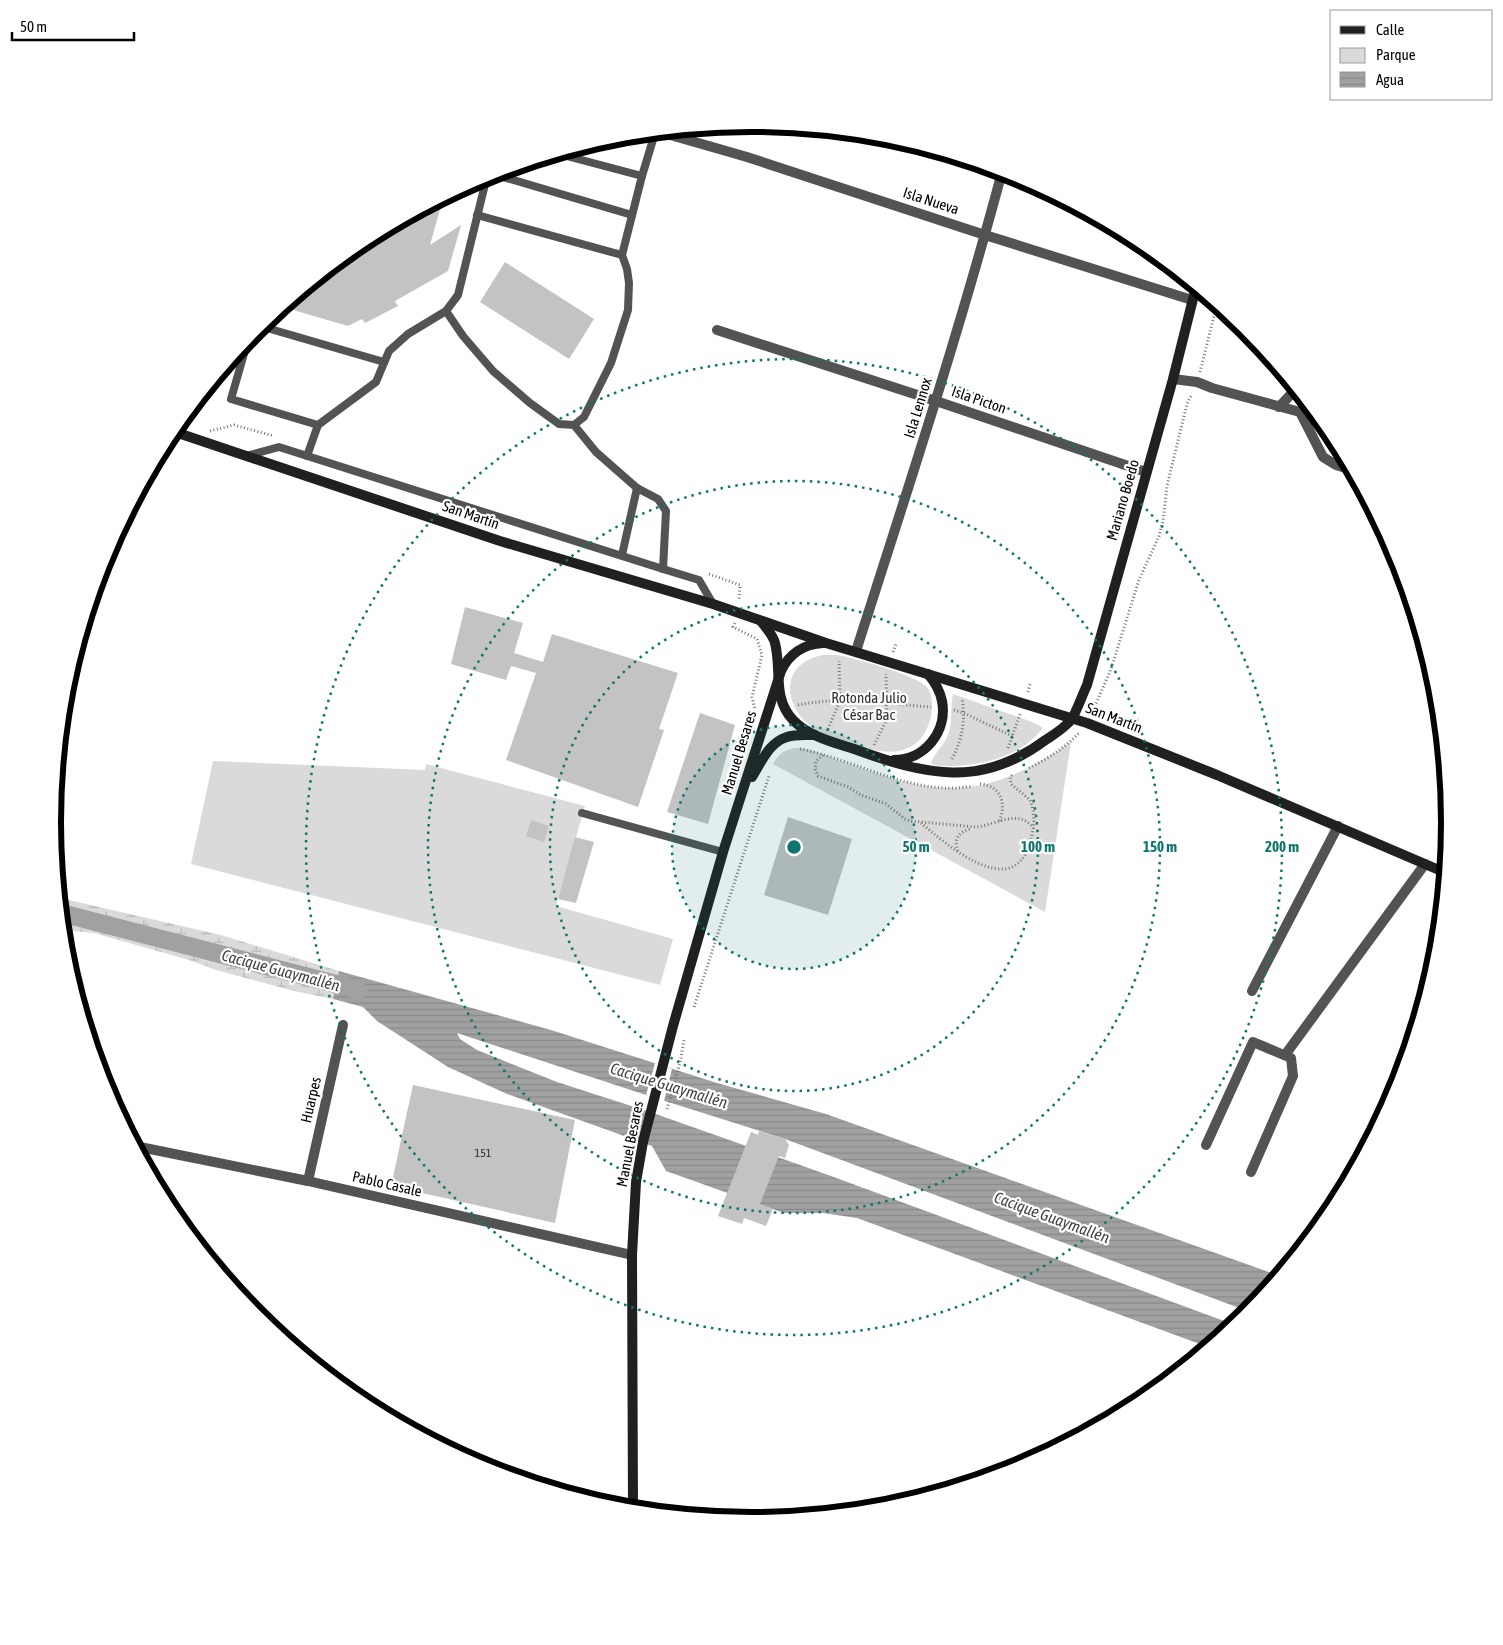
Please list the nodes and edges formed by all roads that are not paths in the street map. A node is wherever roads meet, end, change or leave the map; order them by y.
1 (676, 137) edge
2 (653, 139) edge
3 (570, 157) edge
4 (642, 176) junction
5 (506, 178) edge
6 (1000, 179) edge
7 (484, 186) edge
8 (477, 215) junction
9 (632, 216) junction
10 (985, 235) junction
11 (622, 254) junction
12 (1194, 293) edge
13 (1192, 300) junction
14 (446, 311) junction
15 (269, 329) edge
16 (717, 330) dead end
17 (244, 355) edge
18 (384, 362) junction
19 (1173, 379) junction
20 (1292, 393) edge
21 (936, 402) junction
22 (1279, 406) junction
23 (1304, 408) edge
24 (1300, 412) junction
25 (318, 425) junction
26 (574, 425) junction
27 (181, 435) edge
28 (246, 456) junction
29 (307, 456) junction
30 (1343, 467) edge
31 (1146, 472) junction
32 (637, 488) junction
33 (622, 556) junction
34 (663, 568) junction
35 (713, 604) junction
36 (761, 621) junction
37 (826, 643) junction
38 (856, 651) junction
39 (928, 674) junction
40 (778, 682) junction
41 (1072, 718) junction
42 (819, 737) junction
43 (880, 759) junction
44 (743, 791) junction
45 (582, 813) dead end
46 (1338, 826) junction
47 (723, 852) junction
48 (1424, 864) junction
49 (1440, 870) edge
50 (1252, 991) dead end
51 (343, 1025) dead end
52 (1285, 1056) junction
53 (1206, 1145) dead end
54 (143, 1148) edge
55 (1251, 1172) dead end
56 (308, 1181) junction
57 (632, 1255) junction
58 (633, 1502) edge

1 - 10 street, Isla Nueva
2 - 4 lane
3 - 4 lane
4 - 9 lane
5 - 9 lane
6 - 10 street, Isla Lennox
7 - 8 lane
8 - 11 lane
8 - 14 lane
9 - 11 lane
10 - 13 street, Isla Nueva
10 - 21 street, Isla Lennox
11 - 26 lane
12 - 13 main road, Mariano Boedo
13 - 19 main road, Mariano Boedo
14 - 18 lane
14 - 26 lane
15 - 18 lane
16 - 21 street, Isla Picton
17 - 25 lane
18 - 25 lane
19 - 22 street
19 - 31 main road, Mariano Boedo
20 - 22 street
21 - 31 street, Isla Picton
21 - 38 street, Isla Lennox
22 - 24 street
23 - 24 street
24 - 30 street
25 - 29 lane
26 - 32 lane
27 - 28 main road, San Martín
28 - 29 lane
28 - 35 main road, San Martín
29 - 33 lane
31 - 41 main road, Mariano Boedo
32 - 33 lane
32 - 34 lane
33 - 34 lane
34 - 35 lane
35 - 36 main road, San Martín
36 - 37 main road, San Martín
36 - 40 main road
37 - 38 main road, San Martín
37 - 40 main road
38 - 39 main road, San Martín
39 - 41 main road, San Martín
39 - 43 main road
40 - 42 main road
40 - 44 main road, Manuel Besares
41 - 43 main road
41 - 46 main road, San Martín
42 - 43 main road
42 - 44 main road
44 - 47 main road, Manuel Besares
45 - 47 lane
46 - 48 main road, San Martín
46 - 50 street
47 - 57 main road, Manuel Besares
48 - 49 main road, San Martín
48 - 52 street
51 - 56 street, Huarpes
52 - 53 street
52 - 55 street
54 - 56 street, Pablo Casale
56 - 57 street, Pablo Casale
57 - 58 main road, Manuel Besares

